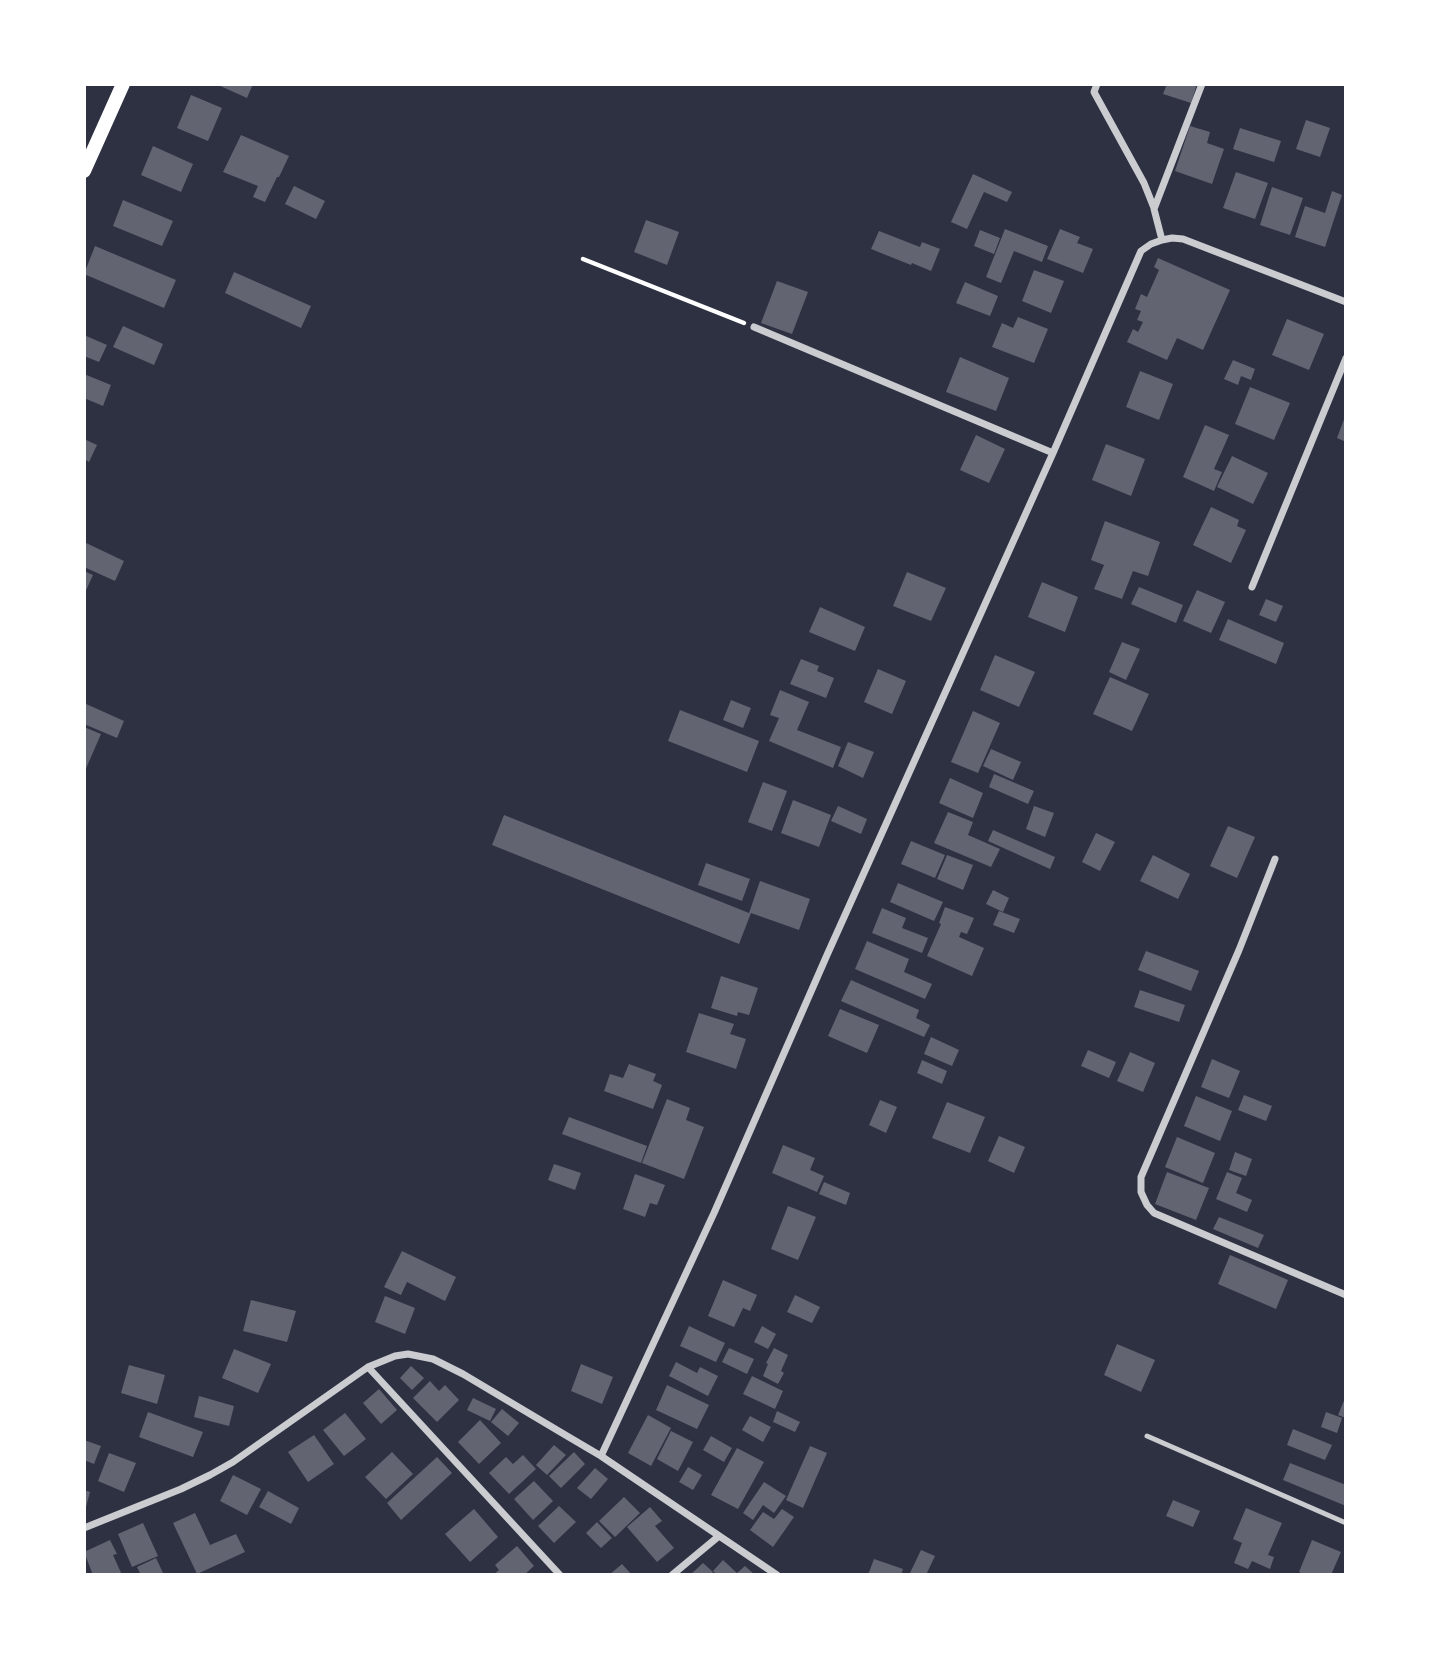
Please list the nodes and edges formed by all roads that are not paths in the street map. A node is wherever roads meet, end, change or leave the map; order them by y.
1 (122, 84) edge
2 (1097, 84) edge
3 (1202, 84) edge
4 (84, 171) edge
5 (1154, 209) junction
6 (1162, 240) junction
7 (1346, 302) edge
8 (754, 327) road end
9 (1346, 358) edge
10 (1053, 453) junction
11 (1252, 587) dead end
12 (1275, 859) dead end
13 (1346, 1295) edge
14 (368, 1367) junction
15 (1147, 1436) dead end
16 (601, 1456) junction
17 (1346, 1523) edge
18 (84, 1528) edge
19 (719, 1536) junction
20 (560, 1575) edge
21 (672, 1575) edge
22 (777, 1575) edge

1 - 4 main road
2 - 5 street
3 - 5 street
5 - 6 street
6 - 7 street
6 - 10 street
8 - 10 street
9 - 11 street
10 - 16 street
12 - 13 street
14 - 16 street
14 - 18 street
14 - 20 street
15 - 17 lane
16 - 19 street
19 - 21 street
19 - 22 street

